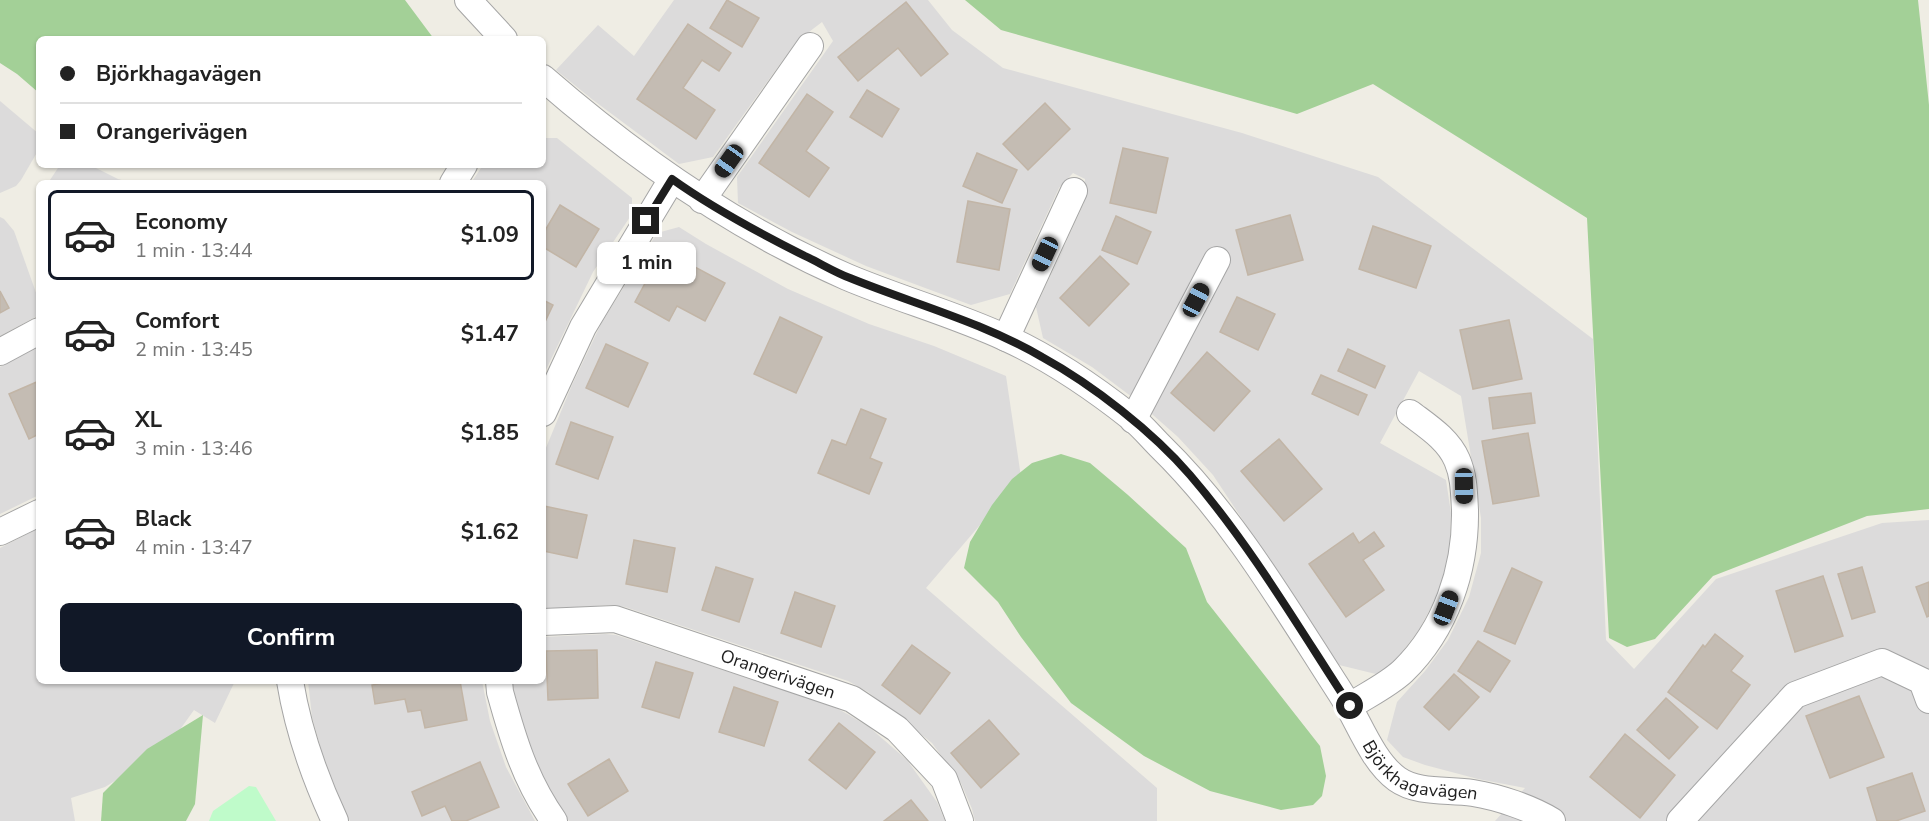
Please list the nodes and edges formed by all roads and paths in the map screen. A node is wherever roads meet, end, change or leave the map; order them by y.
1 (468, 0) edge
2 (501, 36) edge
3 (810, 46) dead end
4 (546, 81) edge
5 (672, 179) junction
6 (1074, 191) dead end
7 (702, 200) junction
8 (1218, 260) dead end
9 (36, 333) edge
10 (1006, 338) junction
11 (0, 352) edge
12 (546, 407) edge
13 (1410, 412) dead end
14 (1133, 420) junction
15 (36, 514) edge
16 (0, 532) edge
17 (546, 622) edge
18 (291, 684) edge
19 (499, 684) edge
20 (1929, 700) edge
21 (1350, 706) junction
22 (335, 821) edge
23 (554, 821) edge
24 (960, 821) edge
25 (1552, 821) edge
26 (1680, 821) edge

1 - 2 street
3 - 7 street
4 - 5 street, Björkhagavägen
5 - 7 street, Björkhagavägen
5 - 12 street
6 - 10 street
7 - 10 street, Björkhagavägen
8 - 14 street
9 - 11 street
10 - 14 street, Björkhagavägen
13 - 21 street
14 - 21 street, Björkhagavägen
15 - 16 street
17 - 24 street, Orangerivägen
18 - 22 street
19 - 23 street
20 - 26 street
21 - 25 street, Björkhagavägen

